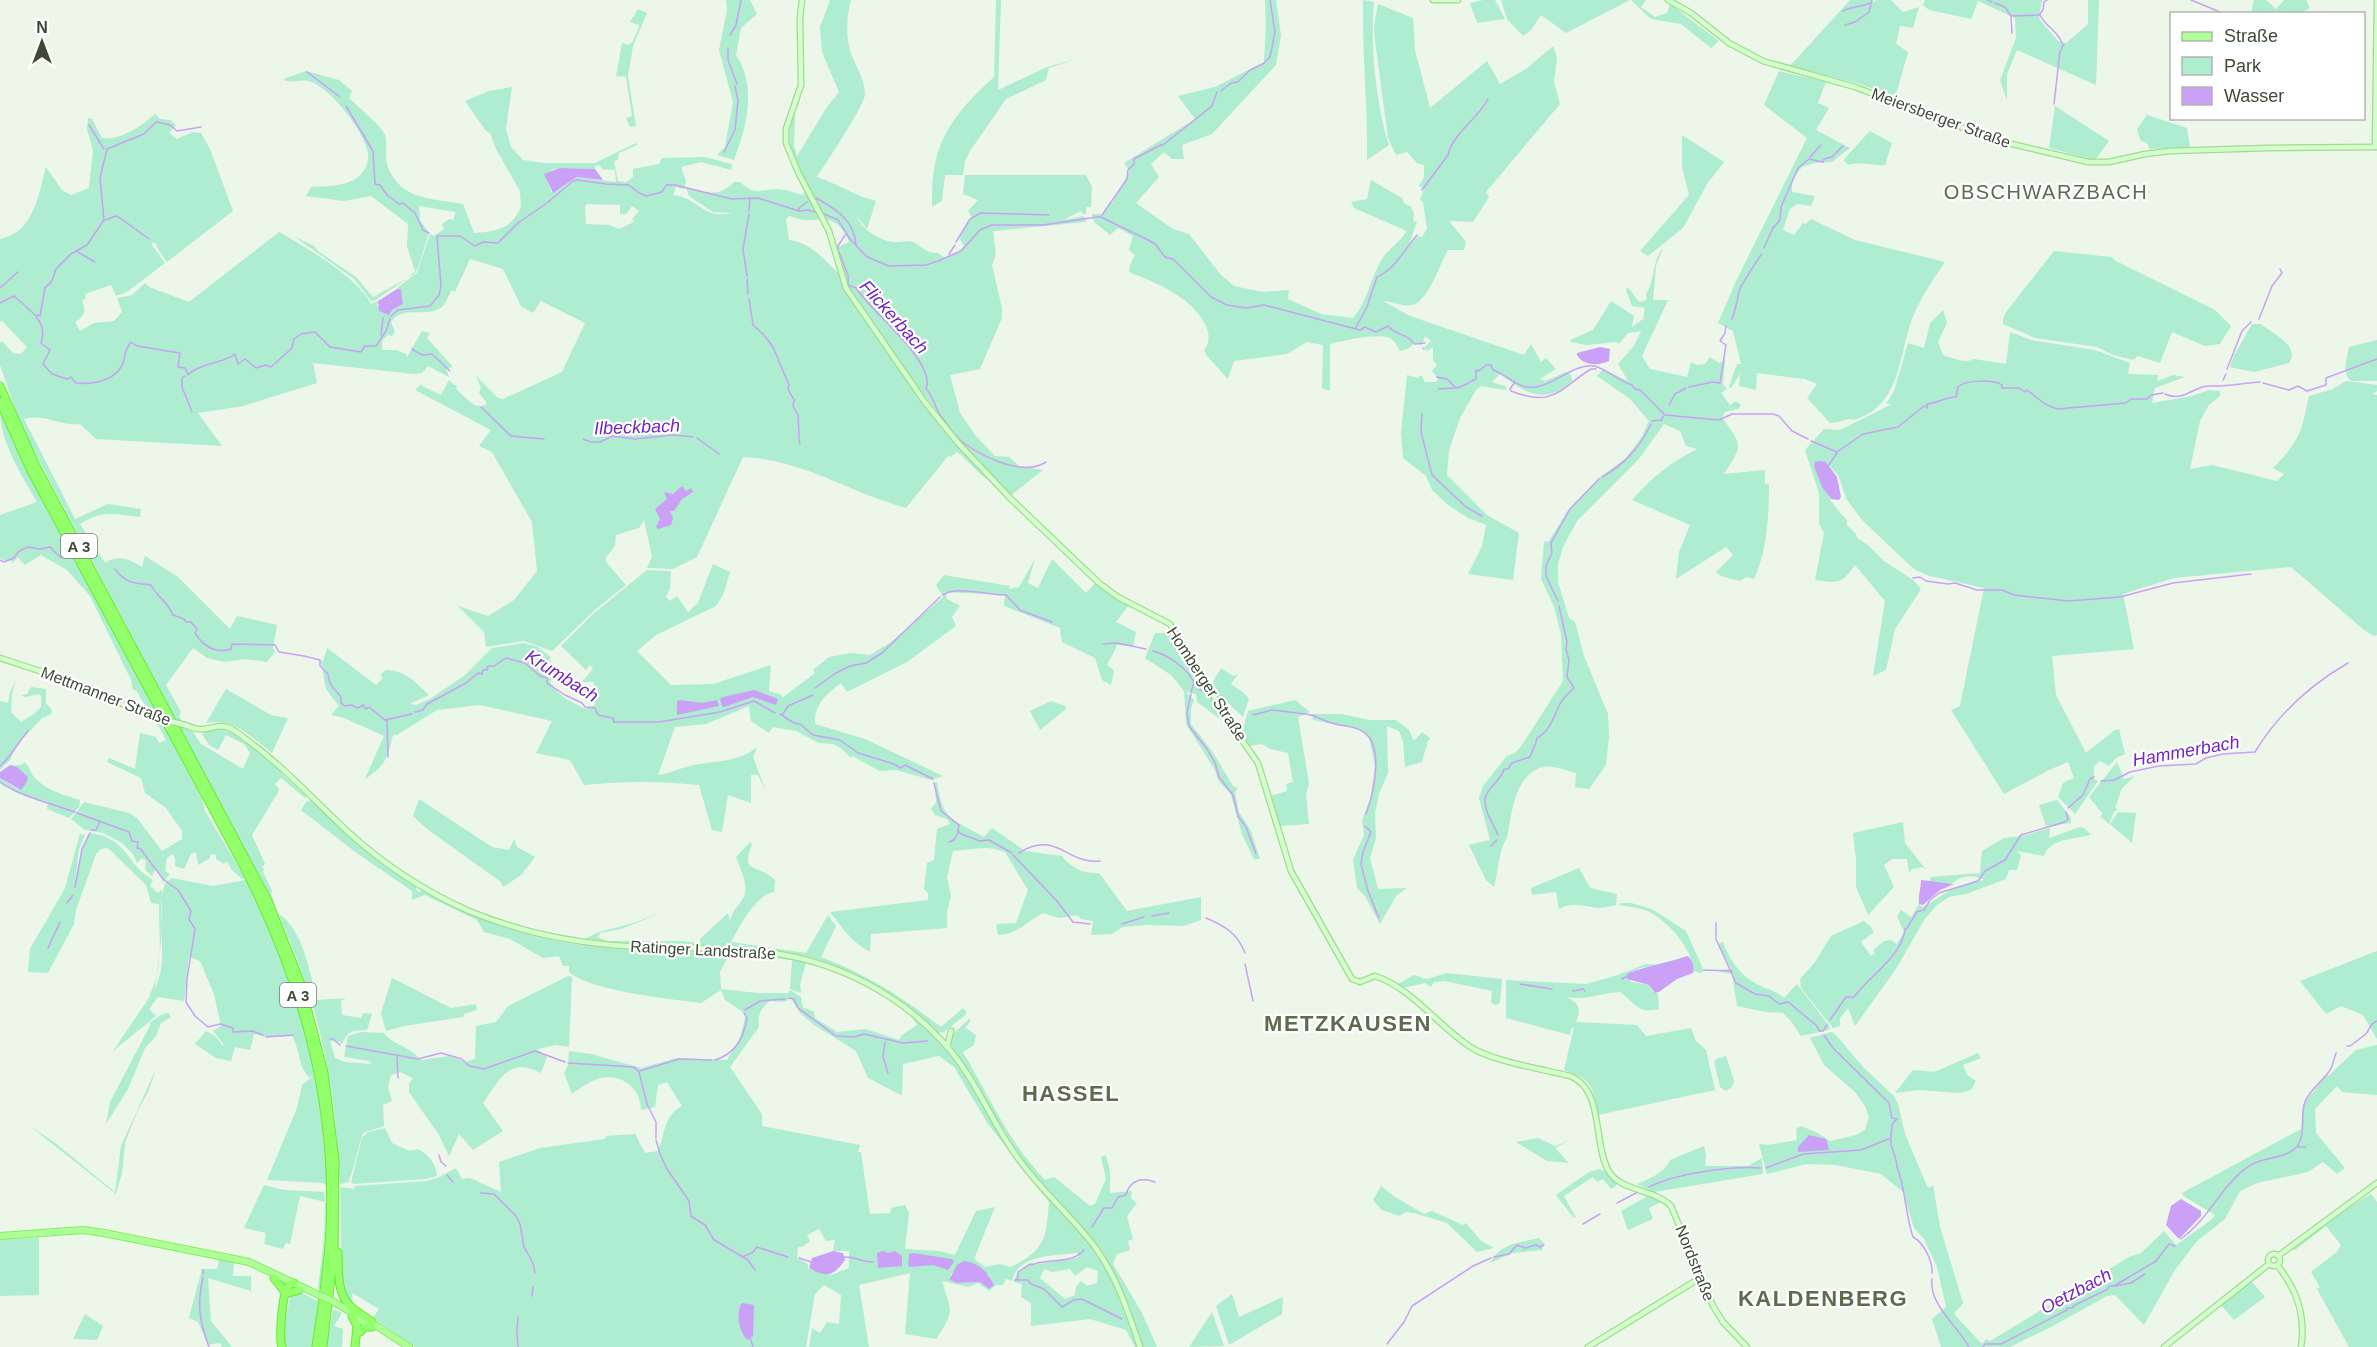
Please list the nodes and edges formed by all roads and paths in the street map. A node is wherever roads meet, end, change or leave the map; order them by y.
1 (802, 0) edge
2 (1432, 0) edge
3 (1458, 0) edge
4 (1668, 0) edge
5 (2377, 0) edge
6 (2376, 147) edge
7 (0, 386) edge
8 (0, 402) edge
9 (0, 658) edge
10 (325, 810) joint
11 (951, 1031) dead end
12 (947, 1047) junction
13 (2377, 1183) edge
14 (1669, 1204) joint
15 (336, 1230) junction
16 (0, 1236) edge
17 (2278, 1256) junction
18 (2269, 1264) junction
19 (2277, 1265) junction
20 (1700, 1278) junction
21 (287, 1284) junction
22 (358, 1318) junction
23 (372, 1325) junction
24 (360, 1332) junction
25 (320, 1345) edge
26 (282, 1347) edge
27 (356, 1347) edge
28 (409, 1347) edge
29 (1140, 1347) edge
30 (1588, 1347) edge
31 (1747, 1347) edge
32 (2164, 1347) edge
33 (2301, 1347) edge

1 - 14 main road, Homberger Straße
2 - 3 main road
4 - 6 main road, Meiersberger Straße
5 - 6 main road
7 - 15 highway, A 3
8 - 25 highway, A 3
9 - 10 main road, Mettmanner Straße, bridge
10 - 12 main road, Ratinger Landstraße
11 - 12 main road
12 - 29 main road, Ratinger Landstraße
13 - 17 main road
14 - 20 main road, Nordstraße
15 - 23 highway
15 - 25 highway, A 3
16 - 21 main road
17 - 18 main road
17 - 19 main road
18 - 19 main road
18 - 32 main road
19 - 33 main road
20 - 30 main road
20 - 31 main road, Nordstraße
21 - 22 main road, bridge
21 - 26 highway
22 - 23 main road
22 - 24 highway
22 - 27 highway
23 - 24 highway
23 - 28 main road
24 - 27 highway

